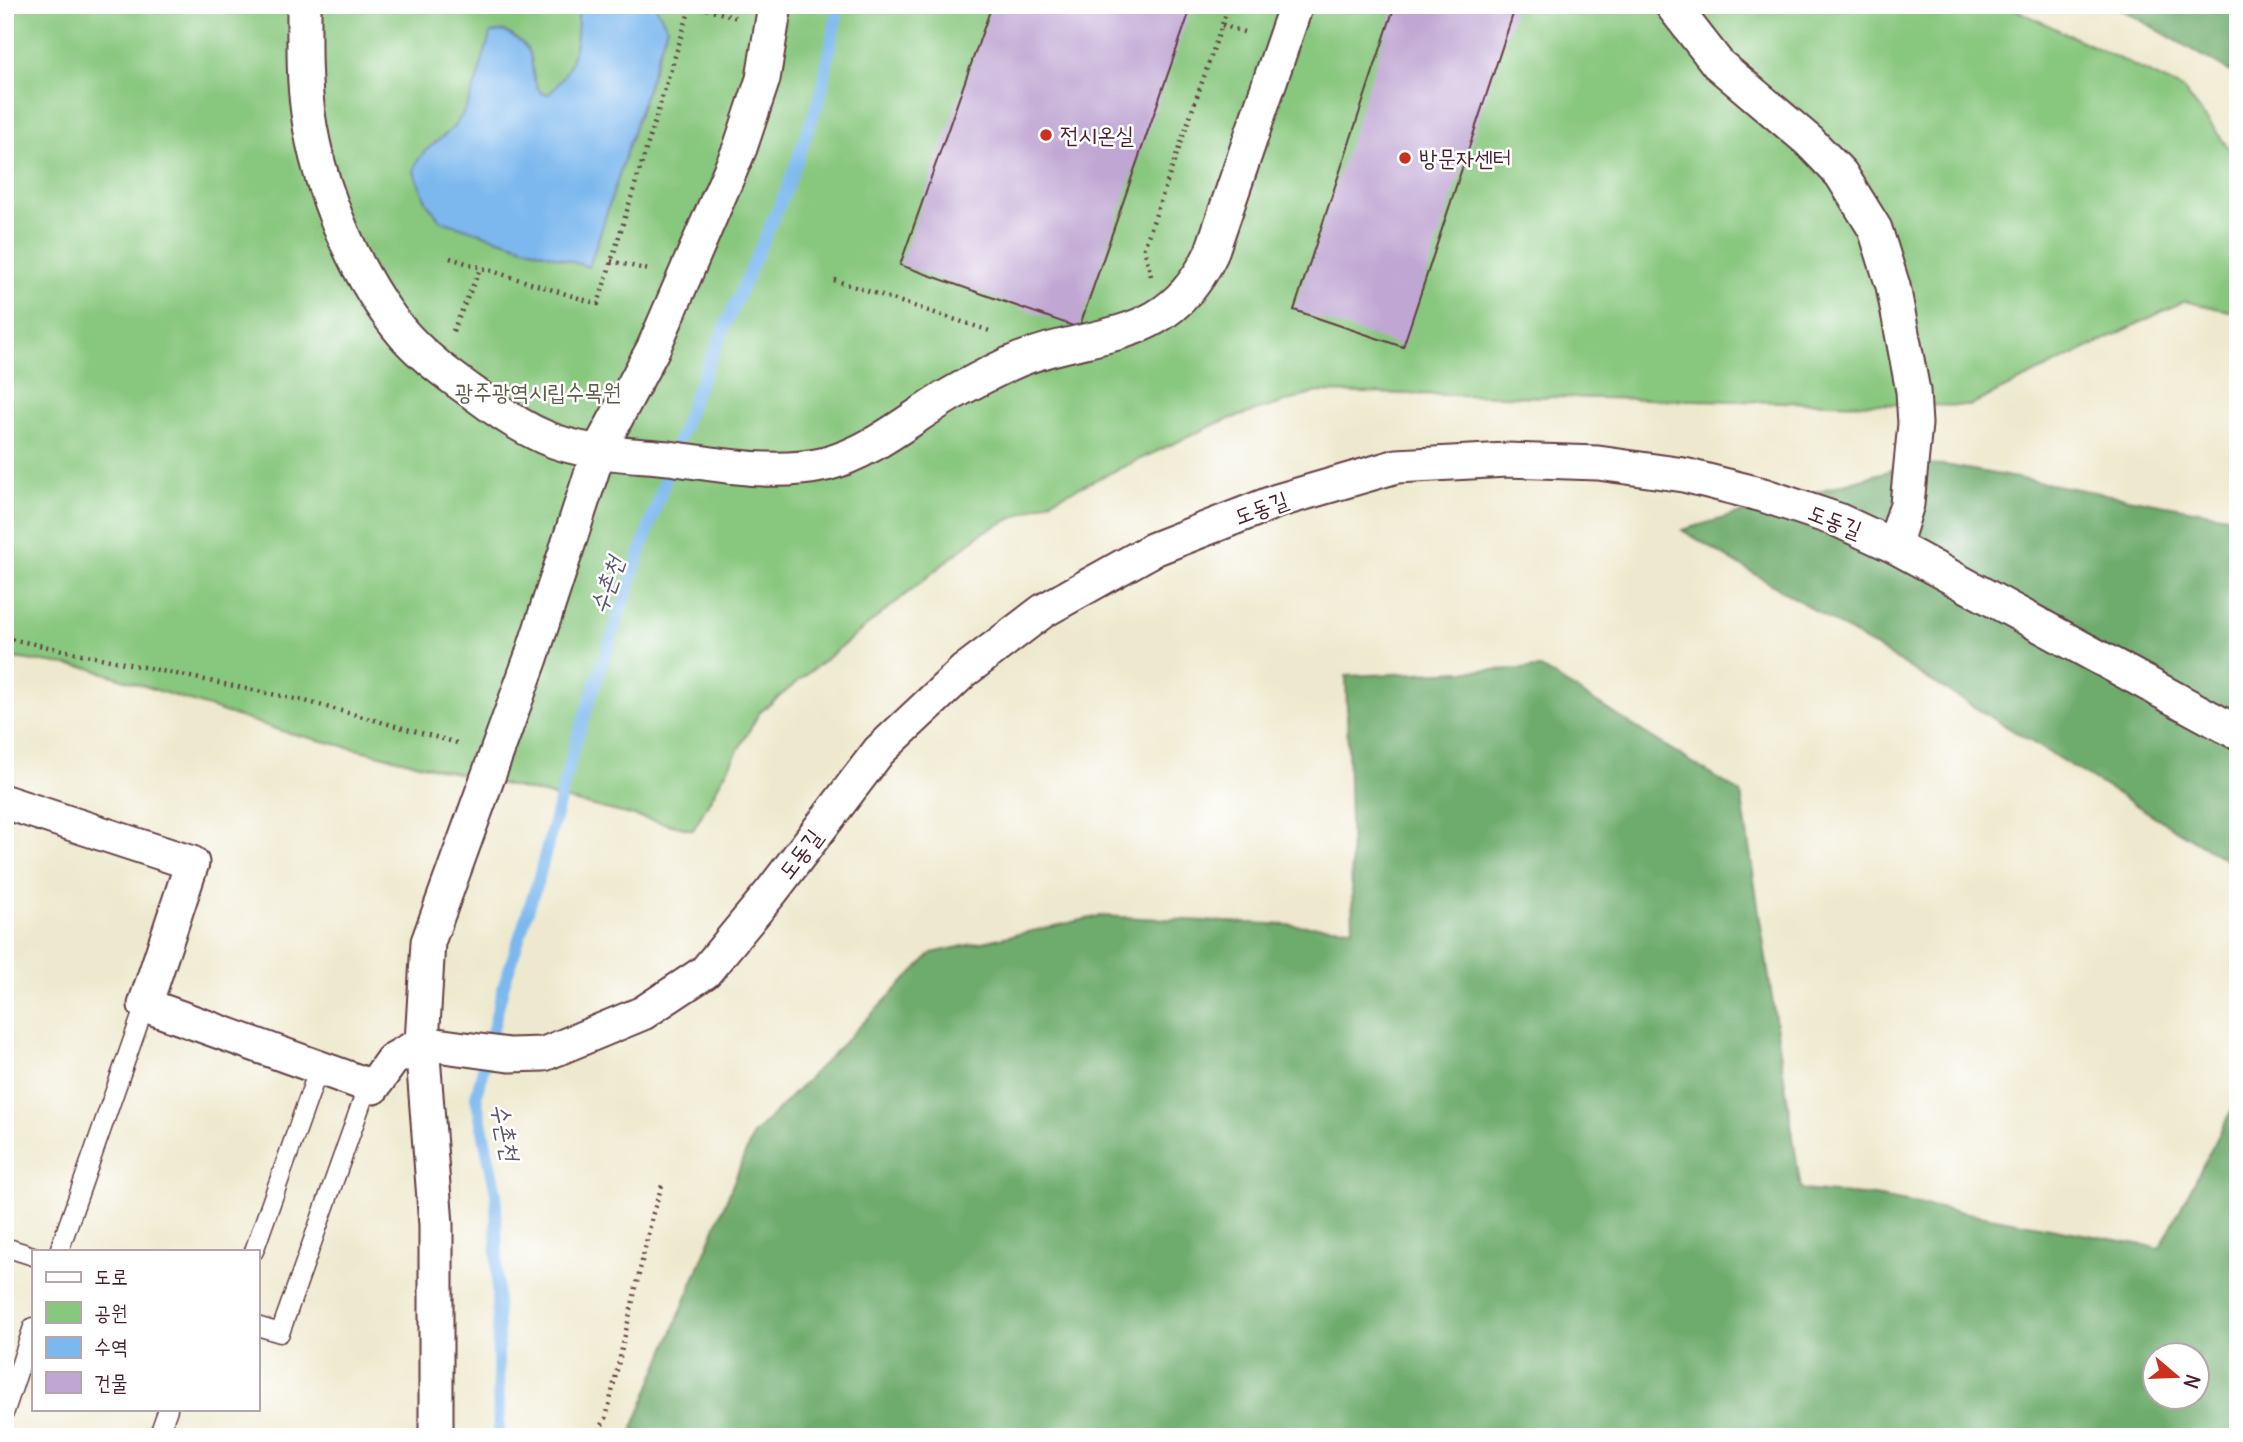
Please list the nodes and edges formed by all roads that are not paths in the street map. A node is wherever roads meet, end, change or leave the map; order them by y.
1 (304, 5) edge
2 (775, 5) edge
3 (1296, 5) edge
4 (1672, 5) edge
5 (599, 450) junction
6 (1894, 546) junction
7 (2238, 733) edge
8 (5, 802) edge
9 (145, 1005) junction
10 (422, 1043) junction
11 (319, 1068) junction
12 (373, 1087) junction
13 (5, 1247) edge
14 (58, 1250) edge
15 (254, 1250) edge
16 (32, 1256) edge
17 (259, 1327) edge
18 (32, 1330) edge
19 (168, 1410) edge
20 (5, 1411) edge
21 (158, 1437) edge
22 (436, 1437) edge

1 - 5 street
2 - 5 street
3 - 5 street
4 - 6 street
5 - 10 street
6 - 7 street, 도동길
6 - 10 street, 도동길
8 - 9 street
9 - 11 street
9 - 14 lane
10 - 12 street
10 - 22 street
11 - 12 street
11 - 15 lane
12 - 17 lane
13 - 16 lane
18 - 20 lane
19 - 21 lane

